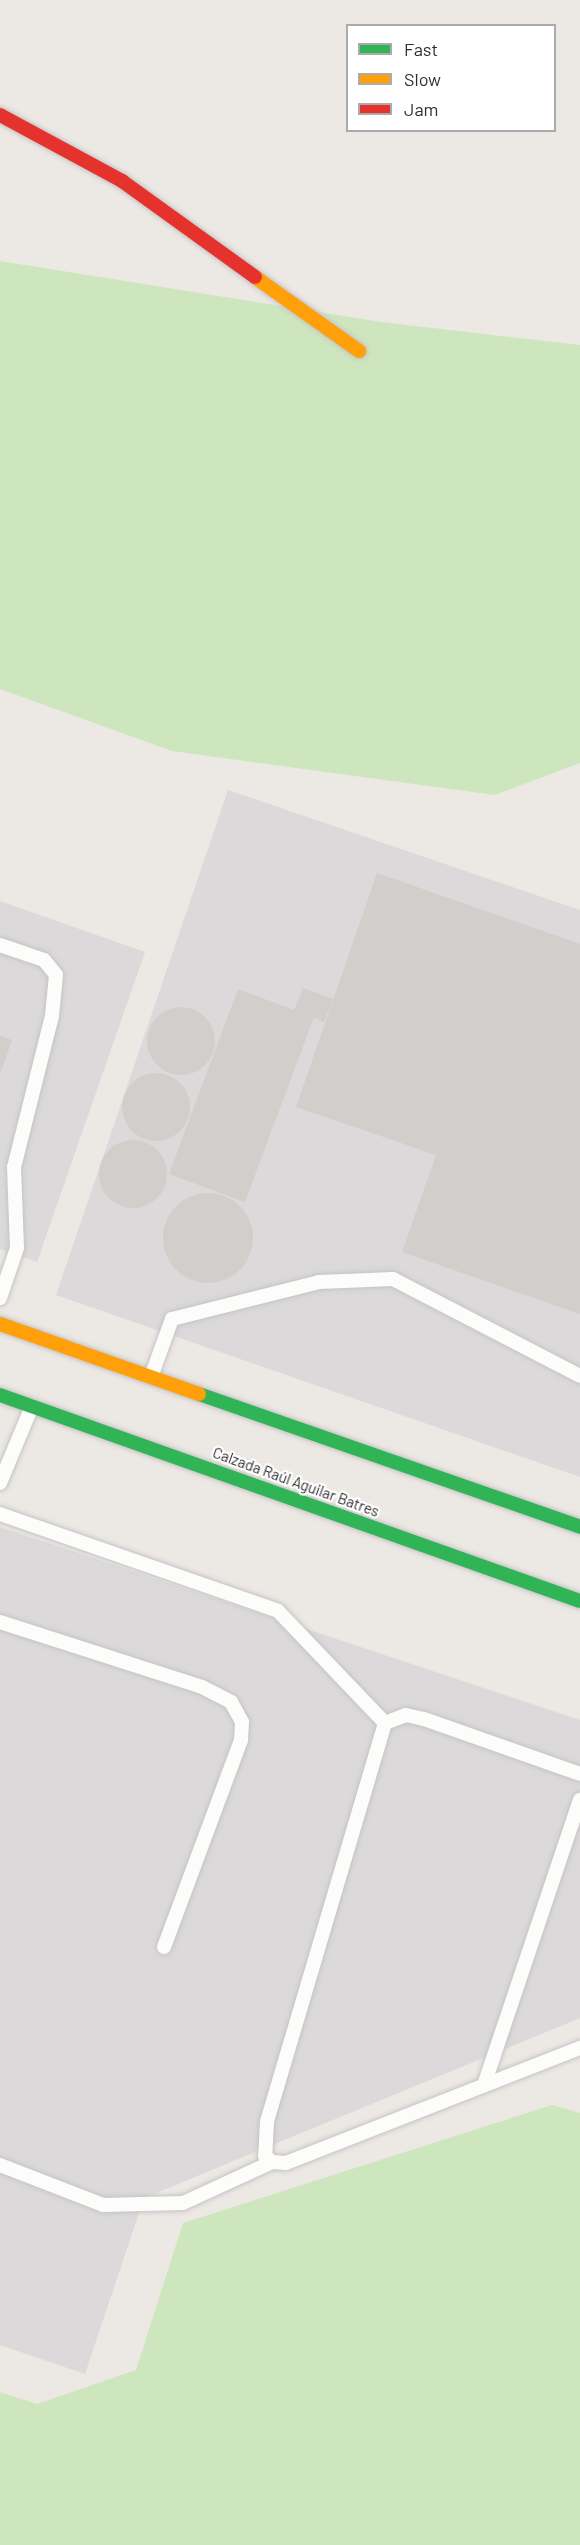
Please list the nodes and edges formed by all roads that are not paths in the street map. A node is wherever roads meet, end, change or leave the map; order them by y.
1 (0, 115) edge
2 (359, 351) dead end
3 (0, 945) edge
4 (7, 1165) edge
5 (0, 1298) edge
6 (0, 1324) edge
7 (580, 1376) edge
8 (151, 1377) junction
9 (0, 1395) edge
10 (32, 1406) junction
11 (0, 1483) edge
12 (0, 1514) edge
13 (580, 1527) edge
14 (580, 1601) edge
15 (0, 1622) edge
16 (385, 1723) junction
17 (580, 1774) edge
18 (580, 1800) edge
19 (164, 1947) dead end
20 (580, 2048) edge
21 (484, 2085) junction
22 (272, 2162) junction
23 (0, 2165) edge

1 - 2 main road
3 - 4 lane
4 - 5 lane
6 - 8 main road
7 - 8 lane
8 - 13 main road
9 - 10 main road, Calzada Raúl Aguilar Batres
10 - 11 lane
10 - 14 main road, Calzada Raúl Aguilar Batres
12 - 16 lane
15 - 19 lane
16 - 17 lane
16 - 22 lane
18 - 21 lane
20 - 21 lane
21 - 22 lane
22 - 23 lane

